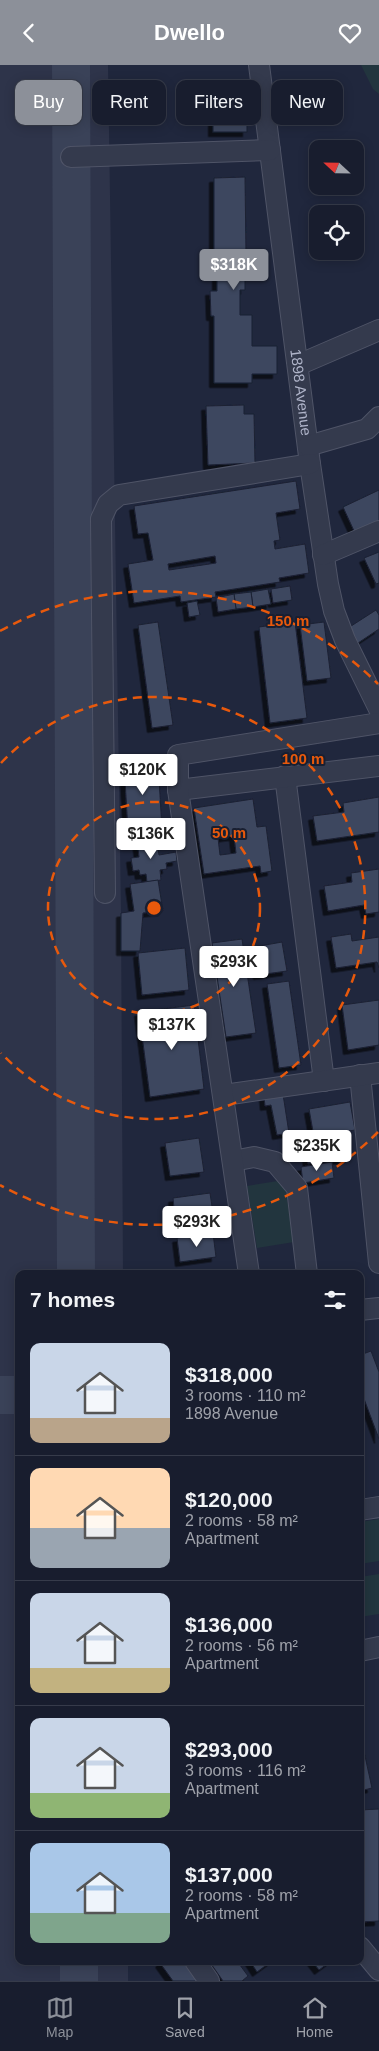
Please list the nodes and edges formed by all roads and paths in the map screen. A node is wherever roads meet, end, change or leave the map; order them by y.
1 (259, 65) edge
2 (270, 150) junction
3 (71, 157) dead end
4 (379, 330) edge
5 (298, 365) junction
6 (379, 417) edge
7 (309, 455) junction
8 (379, 531) edge
9 (323, 555) junction
10 (379, 709) edge
11 (379, 723) edge
12 (379, 766) edge
13 (285, 776) junction
14 (178, 790) junction
15 (105, 893) dead end
16 (370, 1074) edge
17 (324, 1081) junction
18 (224, 1095) junction
19 (233, 1161) junction
20 (379, 1263) edge
21 (248, 1270) edge
22 (307, 1270) edge
23 (379, 1308) edge
24 (364, 1310) edge
25 (379, 1507) edge
26 (364, 1510) edge
27 (379, 1647) edge
28 (364, 1650) edge
29 (364, 1952) edge
30 (198, 1965) edge
31 (379, 1970) edge
32 (209, 1981) edge

1 - 2 street, 1898 Avenue
2 - 3 street
2 - 5 street, 1898 Avenue
4 - 5 street
5 - 7 street, 1898 Avenue
6 - 7 street
7 - 9 street, 1898 Avenue
7 - 15 street
8 - 9 street
9 - 10 street, 1898 Avenue
11 - 14 street
12 - 13 street
13 - 14 street
13 - 17 street
14 - 18 street
16 - 17 street
16 - 20 street
17 - 18 street
18 - 19 street
19 - 21 street
19 - 22 street
23 - 24 street
25 - 26 street
27 - 28 street
29 - 31 street
30 - 32 street

